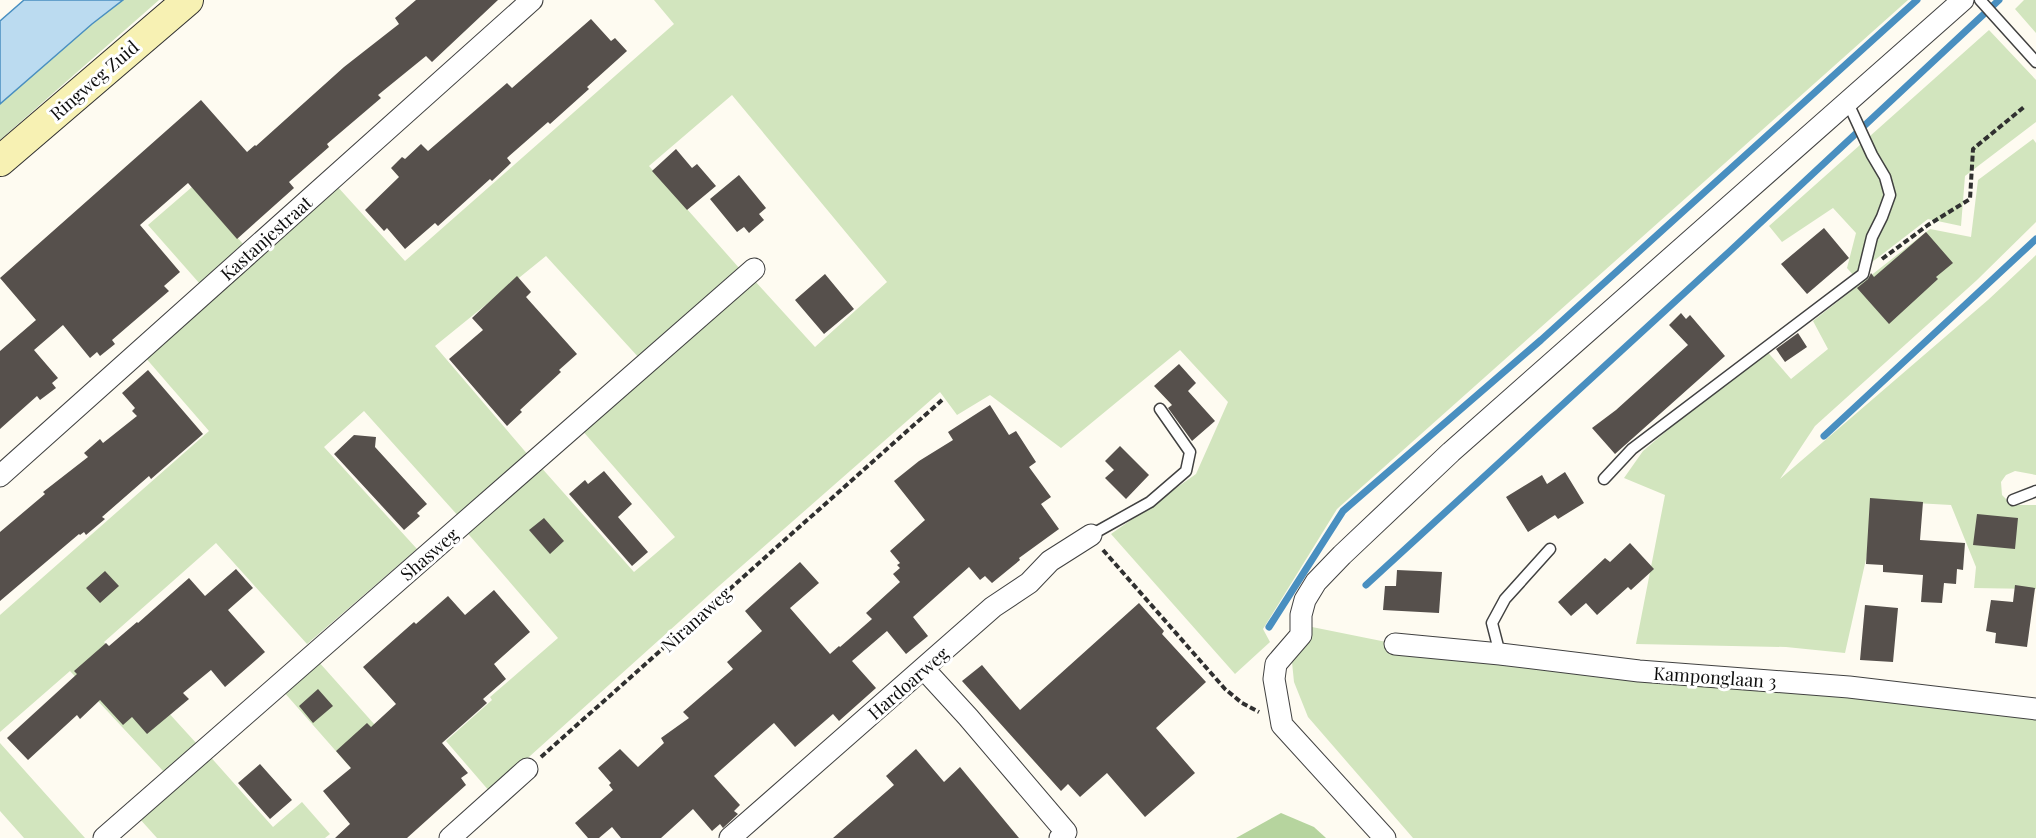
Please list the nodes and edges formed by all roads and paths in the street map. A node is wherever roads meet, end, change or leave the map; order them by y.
1 (188, 0) edge
2 (532, 0) edge
3 (1963, 0) edge
4 (1980, 0) edge
5 (2036, 62) edge
6 (1848, 103) junction
7 (2025, 107) dead end
8 (0, 160) edge
9 (753, 269) dead end
10 (1863, 274) junction
11 (942, 400) dead end
12 (1160, 409) dead end
13 (0, 476) edge
14 (1604, 479) dead end
15 (2036, 491) edge
16 (2013, 500) dead end
17 (1091, 536) junction
18 (1550, 549) dead end
19 (1395, 644) dead end
20 (1500, 654) junction
21 (924, 669) junction
22 (2036, 710) edge
23 (1282, 725) junction
24 (528, 770) joint
25 (1063, 835) edge
26 (104, 838) edge
27 (450, 838) edge
28 (730, 838) edge
29 (1385, 838) edge

1 - 8 street, Ringweg Zuid
2 - 13 street, Kastanjestraat
3 - 6 street
4 - 5 lane
6 - 10 lane
6 - 23 street
7 - 10 path
9 - 26 street, Shasweg
10 - 14 lane
11 - 24 path, Niranaweg
12 - 17 lane
15 - 16 lane
17 - 21 street, Hardoarweg
17 - 23 path
18 - 20 lane
19 - 20 street, Kamponglaan 3
20 - 22 street, Kamponglaan 3
21 - 25 street
21 - 28 street, Hardoarweg
23 - 29 street
24 - 27 street

